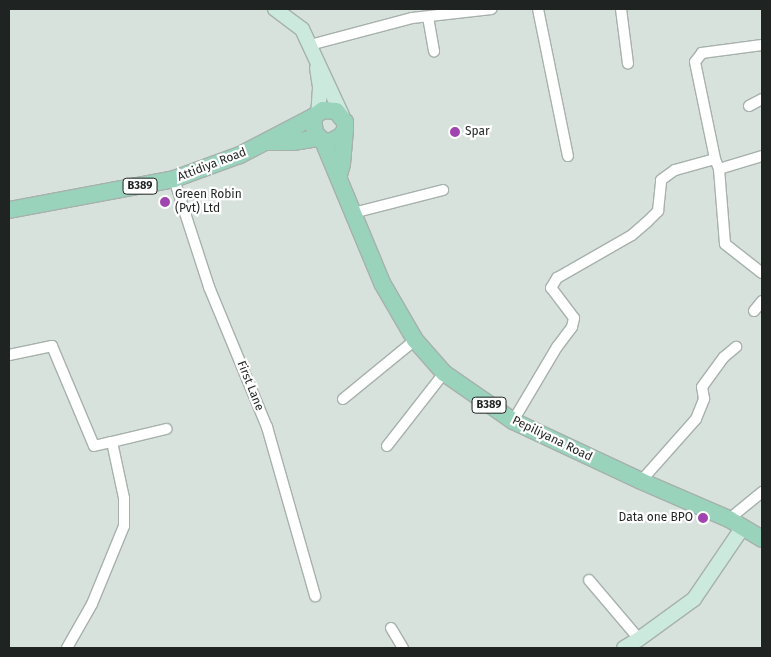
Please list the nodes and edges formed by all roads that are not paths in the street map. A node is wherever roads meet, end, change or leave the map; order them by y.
1 (275, 9) edge
2 (491, 9) edge
3 (538, 9) edge
4 (621, 9) edge
5 (428, 17) junction
6 (310, 45) junction
7 (762, 45) edge
8 (434, 51) dead end
9 (317, 63) junction
10 (628, 64) dead end
11 (762, 99) edge
12 (749, 106) dead end
13 (316, 115) junction
14 (343, 123) junction
15 (321, 139) junction
16 (265, 142) junction
17 (568, 156) dead end
18 (762, 156) edge
19 (717, 164) junction
20 (339, 175) junction
21 (174, 180) junction
22 (444, 190) dead end
23 (9, 210) edge
24 (353, 213) junction
25 (762, 273) edge
26 (762, 301) edge
27 (754, 311) dead end
28 (415, 340) junction
29 (736, 347) dead end
30 (9, 355) edge
31 (444, 373) junction
32 (343, 399) dead end
33 (513, 421) junction
34 (166, 429) dead end
35 (112, 442) junction
36 (387, 446) dead end
37 (641, 481) junction
38 (762, 492) edge
39 (736, 522) junction
40 (762, 539) edge
41 (589, 580) dead end
42 (315, 596) dead end
43 (391, 628) dead end
44 (639, 640) junction
45 (67, 648) edge
46 (403, 648) edge
47 (624, 648) edge

1 - 6 main road
2 - 5 street
3 - 17 street
4 - 10 street
5 - 6 street
5 - 8 street
6 - 9 main road
7 - 19 street
9 - 13 main road
9 - 14 main road
11 - 12 street
13 - 14 main road
13 - 15 main road
13 - 16 main road, B389
14 - 15 main road
14 - 20 main road, B389
15 - 16 main road, B389
15 - 20 main road, B389
16 - 21 main road, Attidiya Road / B389
18 - 19 street
19 - 25 street
19 - 33 street
20 - 24 main road, Pepiliyana Road / B389
21 - 23 main road, Attidiya Road / B389
21 - 42 street, First Lane
22 - 24 street
24 - 28 main road, Pepiliyana Road / B389
26 - 27 street
28 - 31 main road, Pepiliyana Road / B389
28 - 32 street
29 - 37 street
30 - 35 street
31 - 33 main road, Pepiliyana Road / B389
31 - 36 street
33 - 37 main road, Pepiliyana Road / B389
34 - 35 street
35 - 45 street
37 - 39 main road, Pepiliyana Road / B389
38 - 39 street
39 - 40 main road, Pepiliyana Road / B389
39 - 44 main road
41 - 44 street
43 - 46 street
44 - 47 main road

